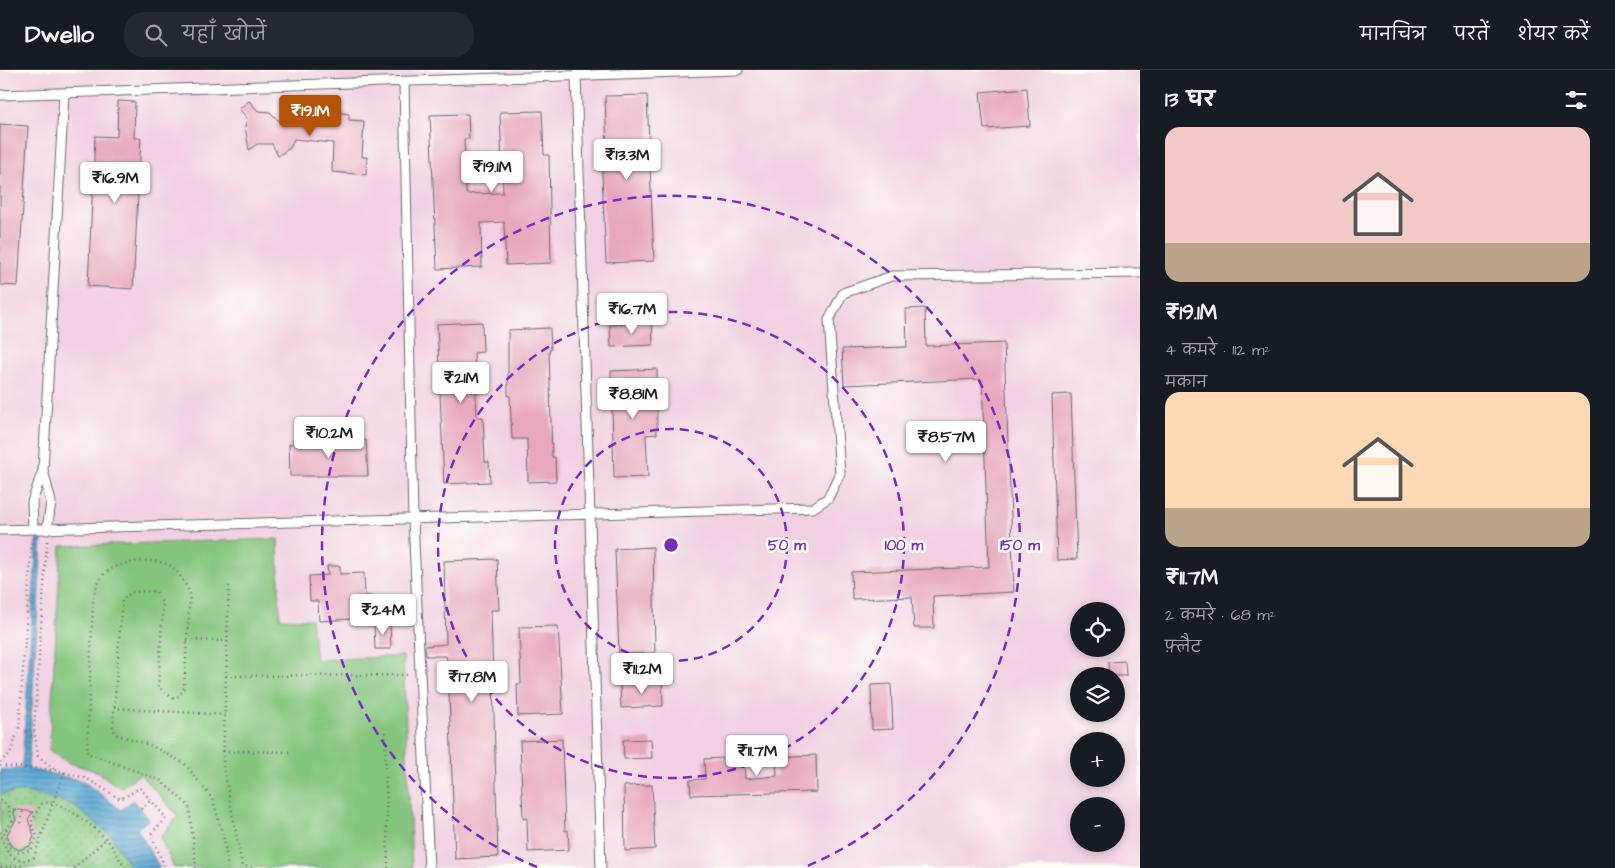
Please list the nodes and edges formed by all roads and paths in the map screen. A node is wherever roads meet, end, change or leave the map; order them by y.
1 (738, 70) edge
2 (576, 75) junction
3 (404, 81) junction
4 (64, 93) junction
5 (0, 95) edge
6 (1140, 273) edge
7 (42, 470) junction
8 (590, 514) junction
9 (414, 519) junction
10 (33, 529) junction
11 (0, 530) edge
12 (47, 530) junction
13 (229, 586) dead end
14 (187, 640) junction
15 (227, 641) junction
16 (420, 675) junction
17 (226, 676) junction
18 (114, 708) junction
19 (224, 715) junction
20 (385, 732) dead end
21 (223, 751) junction
22 (293, 752) dead end
23 (0, 764) edge
24 (54, 770) junction
25 (64, 772) junction
26 (151, 800) junction
27 (0, 801) edge
28 (54, 804) junction
29 (141, 809) dead end
30 (23, 810) dead end
31 (21, 823) dead end
32 (0, 832) edge
33 (106, 839) junction
34 (1, 868) edge
35 (30, 868) edge
36 (74, 868) edge
37 (124, 868) edge
38 (165, 868) edge
39 (196, 868) edge
40 (228, 868) edge
41 (252, 868) edge
42 (388, 868) edge
43 (429, 868) edge
44 (601, 868) edge

1 - 2 lane
2 - 3 lane
2 - 8 lane
3 - 4 lane
3 - 9 lane
4 - 5 lane
4 - 7 lane
6 - 8 lane
7 - 10 lane
7 - 12 lane
8 - 9 lane
8 - 44 lane
9 - 12 lane
9 - 16 lane
10 - 11 lane
10 - 12 lane
10 - 23 path
12 - 24 path
13 - 15 path
14 - 15 path
14 - 18 path
14 - 39 path
15 - 17 path
16 - 17 path
16 - 43 lane
17 - 19 path
18 - 19 path
18 - 40 path
19 - 21 path
20 - 42 path
21 - 22 path
21 - 41 path
23 - 24 path
24 - 25 path
25 - 26 path
25 - 28 path
26 - 29 path
26 - 38 path
27 - 28 path
28 - 32 path
28 - 33 path
30 - 31 path
33 - 36 path
33 - 37 path
34 - 35 path

